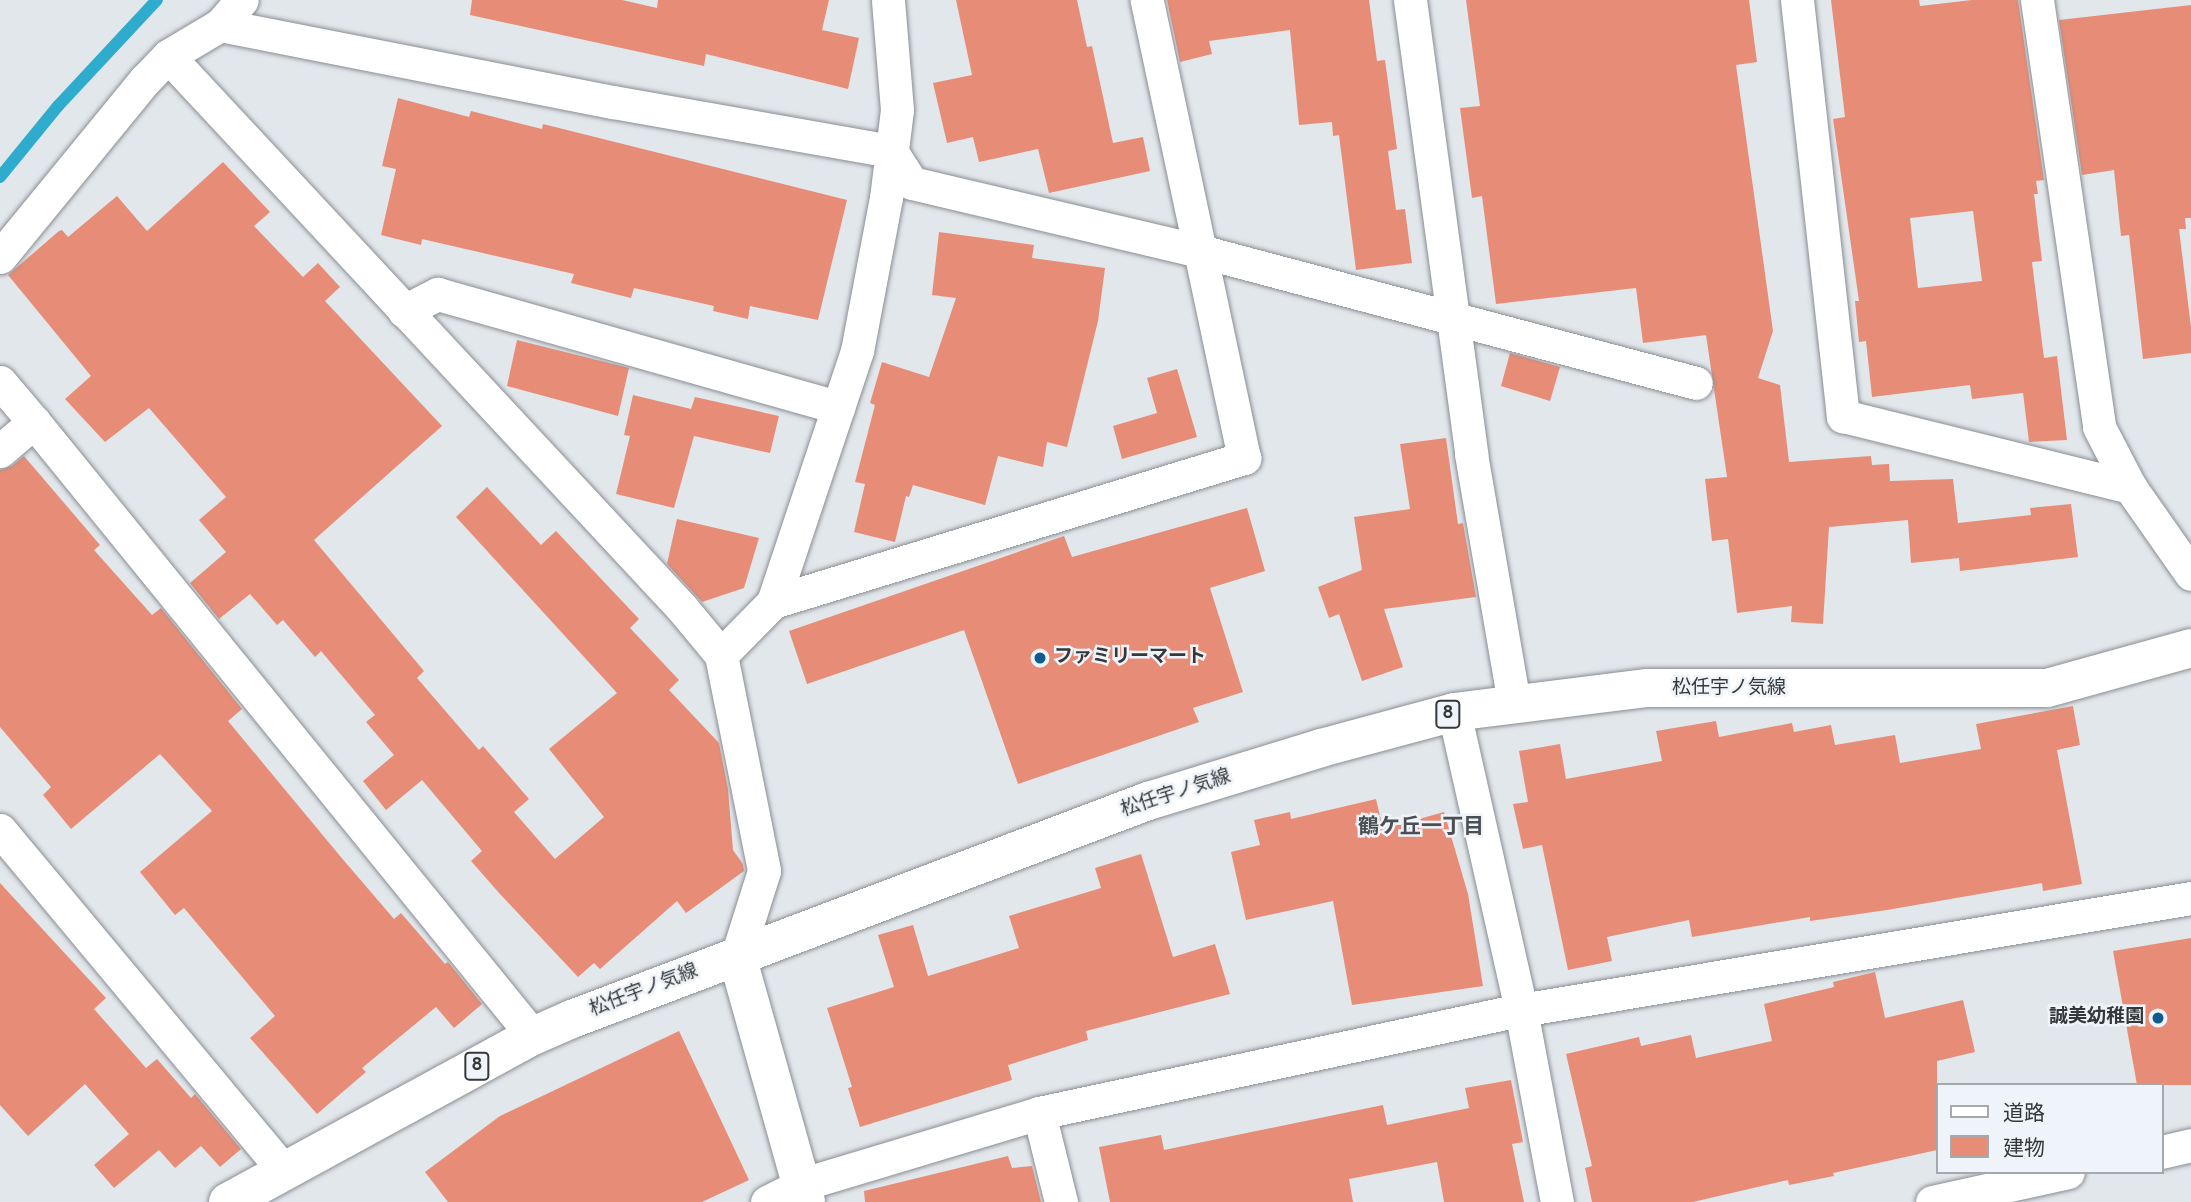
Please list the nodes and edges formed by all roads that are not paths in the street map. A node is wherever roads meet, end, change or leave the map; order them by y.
1 (242, 0) edge
2 (888, 0) edge
3 (1147, 0) edge
4 (1410, 0) edge
5 (1797, 0) edge
6 (2037, 0) edge
7 (220, 25) junction
8 (168, 56) junction
9 (891, 151) junction
10 (1200, 251) junction
11 (0, 257) edge
12 (404, 311) junction
13 (1453, 318) junction
14 (0, 382) edge
15 (1696, 383) dead end
16 (838, 407) junction
17 (34, 422) junction
18 (0, 451) edge
19 (2130, 487) junction
20 (2191, 573) edge
21 (773, 602) junction
22 (2191, 648) edge
23 (721, 655) junction
24 (1514, 704) junction
25 (1454, 712) junction
26 (0, 830) edge
27 (2191, 898) edge
28 (737, 956) junction
29 (1521, 1010) junction
30 (533, 1036) junction
31 (1040, 1113) junction
32 (2191, 1145) edge
33 (2163, 1152) edge
34 (284, 1171) junction
35 (2058, 1174) edge
36 (804, 1193) edge
37 (228, 1202) edge
38 (767, 1202) edge
39 (1061, 1202) edge
40 (1557, 1202) edge
41 (1933, 1202) edge

1 - 7 street
2 - 9 street
3 - 10 street
4 - 13 street
5 - 19 street
6 - 19 street
7 - 8 street
7 - 9 street
8 - 11 street
8 - 12 street
9 - 10 street
9 - 16 street
10 - 13 street
10 - 21 street
12 - 16 street
12 - 23 street
13 - 15 street
13 - 24 street
14 - 17 street
16 - 21 street
17 - 18 street
17 - 30 street
19 - 20 street
21 - 23 street
22 - 24 main road, 松任宇ノ気線 / 8
23 - 28 street
24 - 25 main road, 松任宇ノ気線 / 8
25 - 28 main road, 松任宇ノ気線 / 8
25 - 29 street
26 - 34 street
27 - 29 street
28 - 30 main road, 松任宇ノ気線 / 8
28 - 36 main road
29 - 31 street
29 - 40 street
30 - 34 main road, 松任宇ノ気線 / 8
31 - 36 street
31 - 39 street
32 - 33 street
34 - 37 main road, 松任宇ノ気線 / 8
35 - 41 street
36 - 38 street

